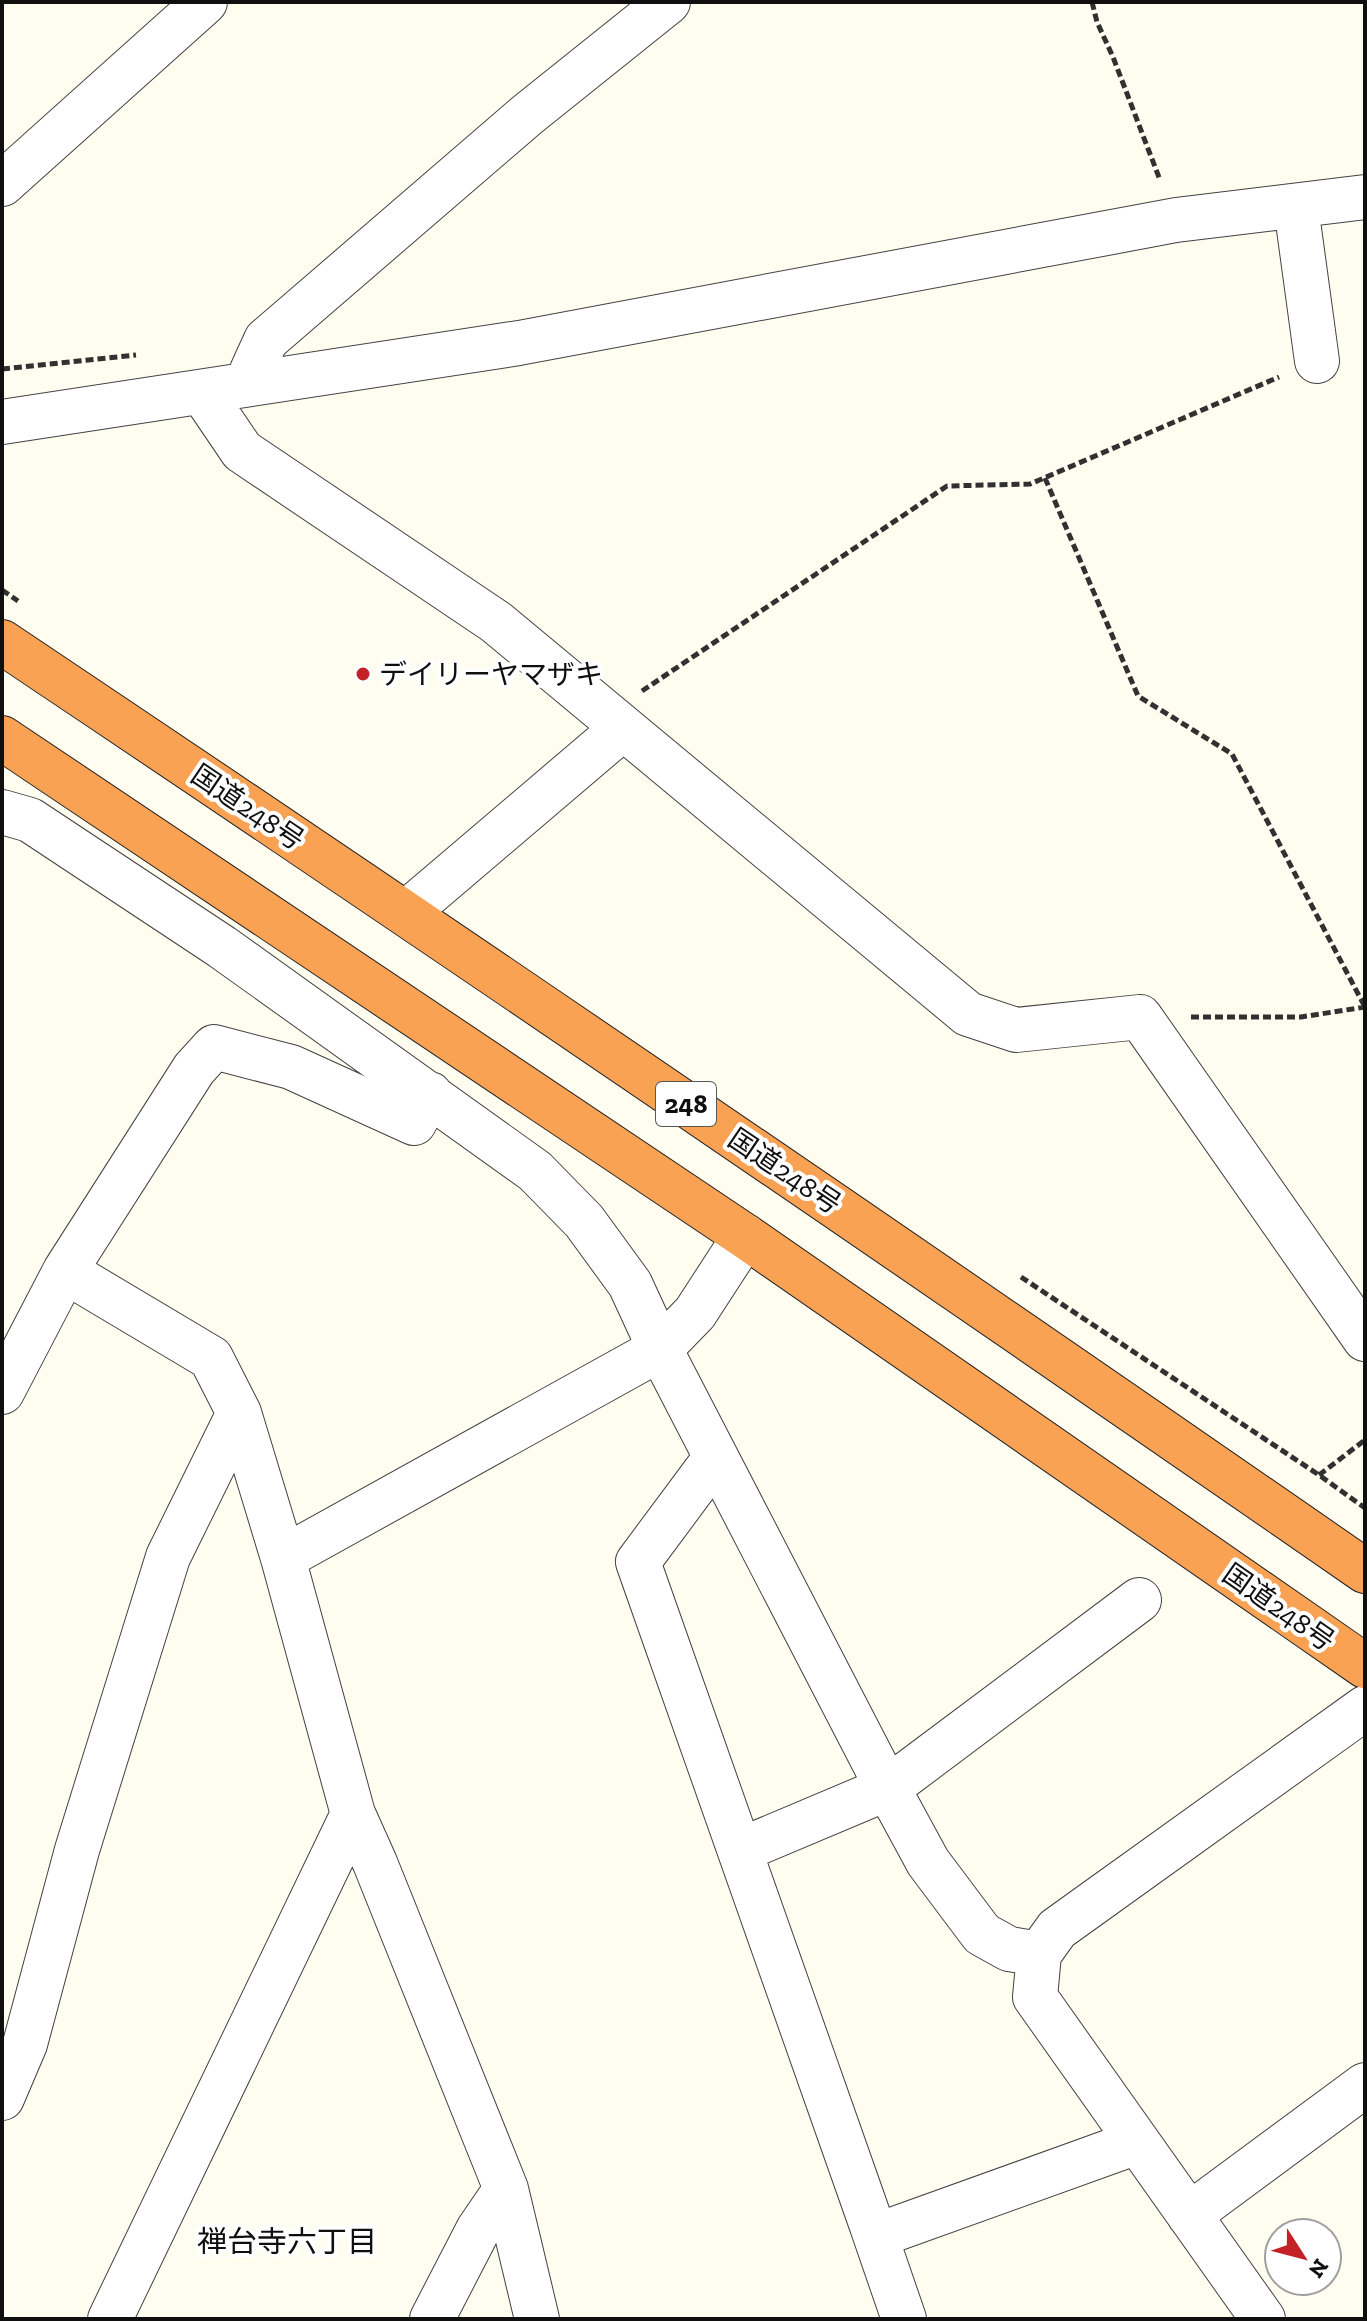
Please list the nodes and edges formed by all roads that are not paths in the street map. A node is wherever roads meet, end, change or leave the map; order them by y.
1 (205, 2) edge
2 (668, 2) edge
3 (2, 184) edge
4 (1365, 197) edge
5 (1296, 207) junction
6 (1317, 361) road end
7 (246, 384) junction
8 (202, 392) junction
9 (2, 422) edge
10 (2, 642) edge
11 (614, 722) junction
12 (2, 738) edge
13 (2, 812) edge
14 (406, 913) junction
15 (430, 1094) junction
16 (745, 1236) junction
17 (65, 1271) junction
18 (1365, 1339) edge
19 (660, 1349) junction
20 (2, 1392) edge
21 (239, 1413) junction
22 (716, 1457) junction
23 (283, 1558) junction
24 (1365, 1571) edge
25 (1139, 1600) dead end
26 (1365, 1666) edge
27 (1365, 1708) edge
28 (888, 1788) junction
29 (353, 1814) junction
30 (741, 1850) junction
31 (1039, 1954) junction
32 (1365, 2085) edge
33 (2, 2098) edge
34 (1137, 2142) junction
35 (506, 2189) junction
36 (1189, 2215) junction
37 (872, 2226) junction
38 (110, 2319) edge
39 (432, 2319) edge
40 (537, 2319) edge
41 (904, 2319) edge
42 (1263, 2319) edge

1 - 3 street
2 - 7 street
4 - 5 street
5 - 6 street
5 - 7 street
7 - 8 street
8 - 9 street
8 - 11 street
10 - 14 highway, 国道248号 / 248
11 - 14 street
11 - 18 street
12 - 16 highway, 国道248号
13 - 15 street
14 - 24 highway, 国道248号 / 248
15 - 17 street
15 - 19 street
16 - 19 street
16 - 26 highway, 国道248号
17 - 20 street
17 - 21 street
19 - 22 street
19 - 23 street
21 - 23 street
21 - 33 street
22 - 28 street
22 - 30 street
23 - 29 street
25 - 28 street
27 - 31 street
28 - 30 street
28 - 31 street
29 - 35 street
29 - 38 street
30 - 37 street
31 - 34 street
32 - 36 street
34 - 36 street
34 - 37 street
35 - 39 street
35 - 40 street
36 - 42 street
37 - 41 street

